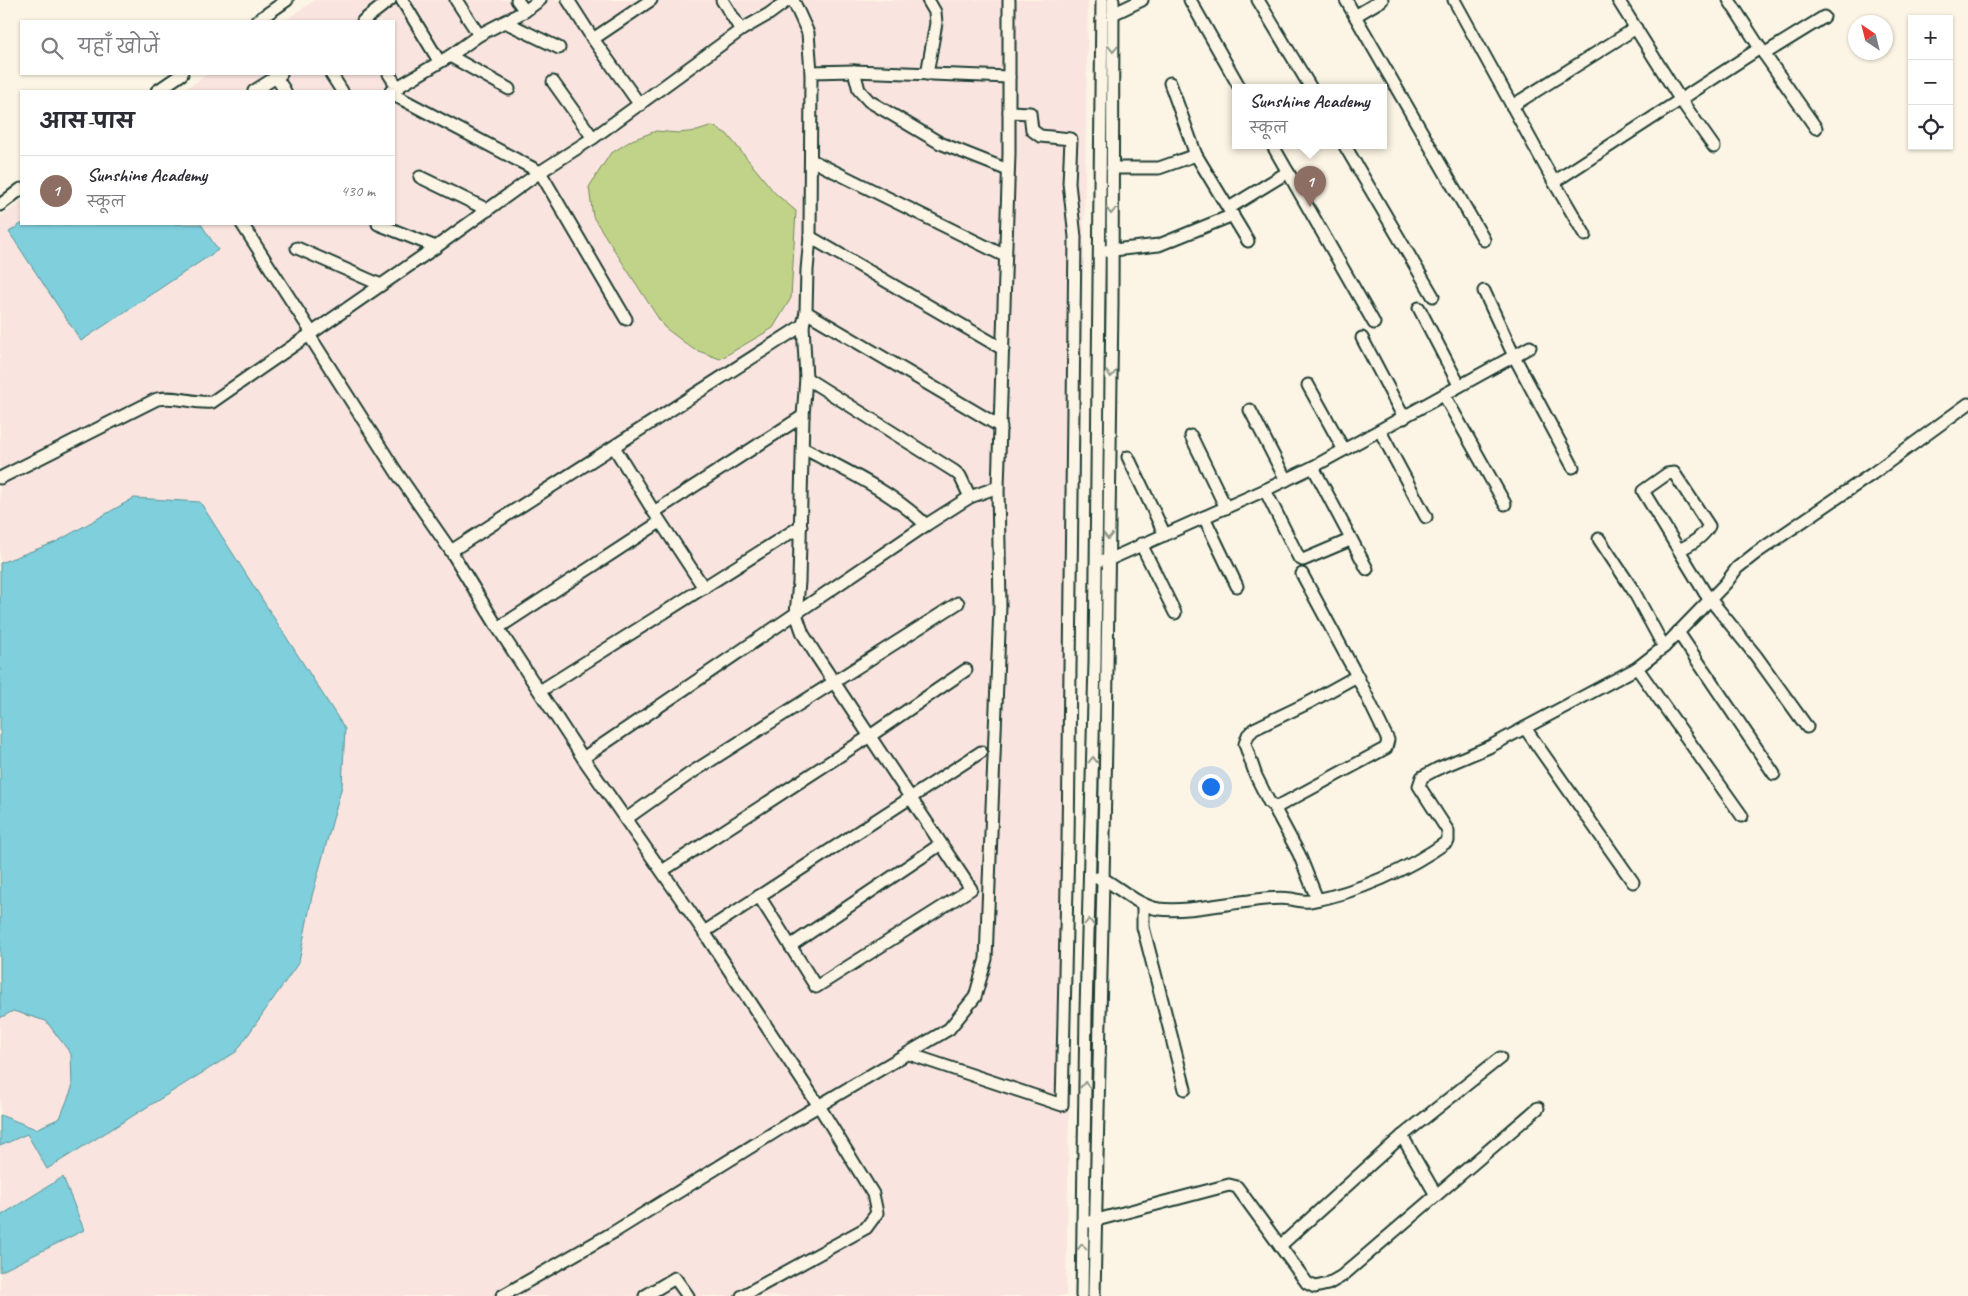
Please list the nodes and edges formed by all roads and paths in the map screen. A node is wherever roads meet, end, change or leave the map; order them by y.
1 (287, 0) edge
2 (390, 0) edge
3 (402, 0) edge
4 (456, 0) edge
5 (517, 0) edge
6 (540, 0) edge
7 (568, 0) edge
8 (651, 0) edge
9 (722, 0) edge
10 (788, 0) edge
11 (793, 0) edge
12 (928, 0) edge
13 (1009, 0) edge
14 (1102, 0) edge
15 (1113, 0) edge
16 (1142, 0) edge
17 (1190, 0) edge
18 (1258, 0) edge
19 (1346, 0) edge
20 (1382, 0) edge
21 (1454, 0) edge
22 (1618, 0) edge
23 (1729, 0) edge
24 (525, 11) junction
25 (1114, 14) junction
26 (1354, 16) junction
27 (1824, 18) dead end
28 (258, 20) edge
29 (364, 20) edge
30 (505, 22) junction
31 (1636, 28) junction
32 (741, 30) junction
33 (479, 35) junction
34 (593, 39) junction
35 (559, 48) dead end
36 (1762, 51) junction
37 (450, 56) junction
38 (439, 61) junction
39 (854, 71) junction
40 (811, 72) junction
41 (927, 74) junction
42 (181, 75) edge
43 (279, 75) edge
44 (332, 75) edge
45 (389, 75) edge
46 (1009, 77) junction
47 (553, 82) dead end
48 (1170, 82) dead end
49 (1238, 84) edge
50 (1308, 84) edge
51 (509, 89) dead end
52 (158, 90) edge
53 (256, 90) edge
54 (285, 90) edge
55 (341, 90) edge
56 (394, 90) edge
57 (395, 90) edge
58 (395, 92) edge
59 (1680, 99) junction
60 (640, 105) junction
61 (1512, 106) junction
62 (1009, 112) junction
63 (1816, 128) dead end
64 (593, 138) junction
65 (1714, 147) dead end
66 (1275, 149) edge
67 (1347, 149) edge
68 (1196, 156) junction
69 (811, 160) junction
70 (1112, 168) junction
71 (1008, 170) junction
72 (540, 172) junction
73 (1288, 172) junction
74 (420, 176) dead end
75 (1554, 182) junction
76 (20, 190) edge
77 (0, 205) edge
78 (488, 210) junction
79 (1231, 212) junction
80 (243, 225) edge
81 (381, 225) edge
82 (1585, 235) dead end
83 (810, 237) junction
84 (1484, 240) dead end
85 (1248, 241) dead end
86 (436, 247) junction
87 (298, 248) dead end
88 (1105, 251) junction
89 (1006, 256) junction
90 (381, 285) junction
91 (1484, 291) dead end
92 (1433, 296) dead end
93 (1419, 308) dead end
94 (806, 312) junction
95 (626, 319) dead end
96 (1374, 323) dead end
97 (803, 325) junction
98 (310, 334) junction
99 (1362, 338) dead end
100 (1530, 348) dead end
101 (1003, 349) junction
102 (1514, 356) junction
103 (806, 378) junction
104 (1308, 385) dead end
105 (1459, 385) junction
106 (1444, 395) junction
107 (1968, 404) edge
108 (1250, 410) dead end
109 (803, 416) junction
110 (1404, 418) junction
111 (1001, 427) junction
112 (1380, 431) junction
113 (1191, 436) dead end
114 (614, 447) junction
115 (802, 448) junction
116 (1344, 450) junction
117 (1128, 456) dead end
118 (1313, 467) junction
119 (1573, 467) dead end
120 (0, 478) edge
121 (1286, 480) junction
122 (998, 487) junction
123 (1265, 490) junction
124 (970, 498) junction
125 (1505, 504) dead end
126 (1226, 508) junction
127 (657, 517) junction
128 (1204, 517) junction
129 (1426, 517) dead end
130 (926, 525) junction
131 (801, 526) junction
132 (1165, 535) junction
133 (1599, 539) dead end
134 (1350, 540) junction
135 (1141, 544) junction
136 (1679, 550) junction
137 (451, 551) junction
138 (1102, 560) junction
139 (1367, 569) dead end
140 (1302, 574) dead end
141 (1237, 586) dead end
142 (704, 588) junction
143 (1710, 598) junction
144 (958, 603) dead end
145 (1174, 613) dead end
146 (796, 614) junction
147 (498, 628) junction
148 (1678, 632) junction
149 (1664, 647) junction
150 (1637, 668) junction
151 (966, 670) dead end
152 (1356, 676) junction
153 (834, 681) junction
154 (540, 691) junction
155 (1806, 727) dead end
156 (1525, 728) junction
157 (870, 736) junction
158 (981, 752) dead end
159 (583, 758) junction
160 (1774, 774) dead end
161 (912, 798) junction
162 (1277, 809) junction
163 (1742, 816) dead end
164 (626, 819) junction
165 (942, 844) junction
166 (662, 870) junction
167 (1090, 878) junction
168 (1102, 878) junction
169 (1633, 882) dead end
170 (759, 896) junction
171 (1317, 899) junction
172 (1143, 904) junction
173 (704, 932) junction
174 (790, 946) junction
175 (909, 1054) junction
176 (1500, 1058) dead end
177 (1185, 1089) dead end
178 (818, 1106) junction
179 (1538, 1108) dead end
180 (1402, 1136) junction
181 (1436, 1195) junction
182 (1095, 1221) junction
183 (1082, 1224) junction
184 (1280, 1246) junction
185 (747, 1295) edge
186 (502, 1296) edge
187 (645, 1296) edge
188 (688, 1296) edge
189 (1082, 1296) edge
190 (1094, 1296) edge

1 - 28 street
2 - 29 street
3 - 38 street
4 - 33 street
5 - 24 street
6 - 24 street
7 - 34 street
8 - 34 street
9 - 32 street
10 - 32 street
11 - 40 street
12 - 41 street
13 - 46 street
14 - 88 street
15 - 25 street
16 - 25 street
17 - 49 street
18 - 50 street
19 - 26 street
20 - 26 street
21 - 61 street
22 - 31 street
23 - 36 street
24 - 30 street
25 -> 70 street
26 - 84 street
27 - 36 street
30 - 33 street
30 - 35 street
31 - 59 street
31 - 61 street
32 - 60 street
33 - 37 street
34 - 60 street
36 - 59 street
36 - 63 street
37 - 38 street
37 - 51 street
38 - 57 street
39 - 40 street
39 - 41 street
39 - 71 street
40 - 69 street
41 - 46 street
42 - 52 street
43 - 53 street
43 - 54 street
44 - 55 street
45 - 56 street
46 - 62 street
47 - 64 street
48 - 68 street
58 - 72 street
59 - 65 street
59 - 75 street
60 - 64 street
61 - 75 street
62 - 71 street
62 - 175 street
64 - 72 street
66 - 73 street
67 - 92 street
68 - 70 street
68 - 79 street
69 - 83 street
69 - 89 street
70 -> 88 street
71 - 89 street
72 - 78 street
72 - 95 street
73 - 79 street
73 - 96 street
74 - 78 street
75 - 82 street
76 - 77 street
78 - 86 street
79 - 85 street
79 - 88 street
80 - 98 street
81 - 86 street
83 - 94 street
83 - 101 street
86 - 90 street
87 - 90 street
88 - 138 street
89 - 101 street
90 - 98 street
91 - 102 street
93 - 105 street
94 - 97 street
94 - 111 street
97 - 103 street
97 - 114 street
98 - 120 street
98 - 137 street
99 - 110 street
100 - 102 street
101 - 111 street
102 - 105 street
102 - 119 street
103 - 109 street
103 - 124 street
104 - 116 street
105 - 106 street
106 - 110 street
106 - 125 street
107 - 143 street
108 - 121 street
109 - 115 street
109 - 127 street
110 - 112 street
111 - 122 street
112 - 116 street
112 - 129 street
113 - 126 street
114 - 127 street
114 - 137 street
115 - 130 street
115 - 131 street
116 - 118 street
117 - 132 street
118 - 121 street
118 - 134 street
121 - 123 street
122 - 124 street
122 - 175 street
123 - 126 street
123 - 134 street
124 - 130 street
126 - 128 street
127 - 142 street
127 - 147 street
128 - 132 street
128 - 141 street
130 - 146 street
131 - 142 street
131 - 146 street
132 - 135 street
133 - 149 street
134 - 139 street
135 - 138 street
135 - 145 street
136 - 136 street
136 - 143 street
137 - 147 street
167 -> 138 street
138 - 168 street
140 - 152 street
142 - 154 street
143 - 148 street
143 - 155 street
144 - 153 street
146 - 153 street
146 - 159 street
147 - 154 street
148 - 149 street
148 - 160 street
149 - 150 street
150 - 156 street
150 - 163 street
151 - 157 street
152 - 162 street
152 - 162 street
153 - 157 street
153 - 164 street
154 - 159 street
156 - 169 street
156 - 171 street
157 - 161 street
157 - 166 street
158 - 161 street
159 - 164 street
161 - 165 street
161 - 170 street
162 - 171 street
164 - 166 street
165 - 174 street
165 - 174 street
166 - 173 street
167 - 168 street
183 -> 167 street
168 - 172 street
168 - 182 street
170 - 173 street
170 - 174 street
171 - 172 street
172 - 177 street
173 - 178 street
175 - 178 street
176 - 180 street
178 - 185 street
178 - 186 street
179 - 181 street
180 - 181 street
180 - 184 street
181 - 184 street
182 - 183 street
182 - 184 street
182 - 190 street
189 -> 183 street
187 - 188 street

